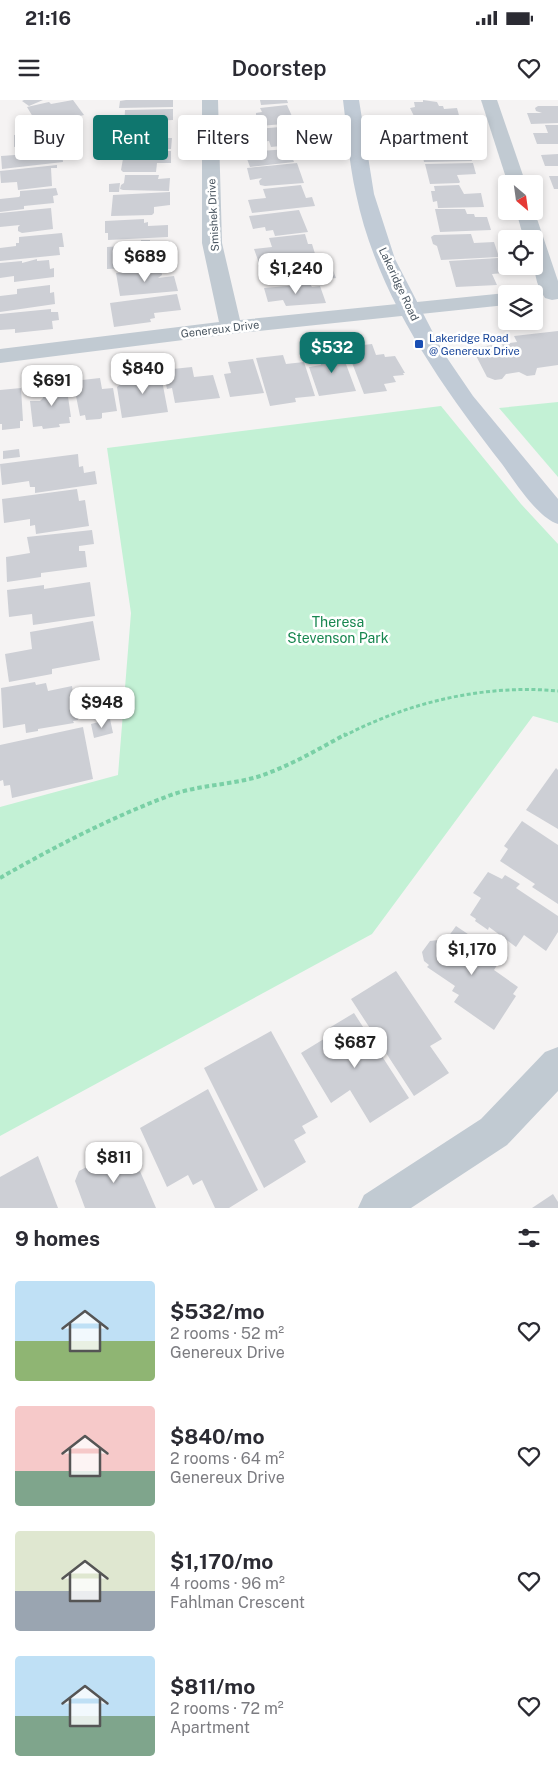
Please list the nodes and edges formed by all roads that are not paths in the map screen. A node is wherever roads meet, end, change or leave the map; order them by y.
1 (210, 100) edge
2 (351, 100) edge
3 (490, 100) edge
4 (513, 175) edge
5 (527, 220) edge
6 (548, 294) edge
7 (498, 300) edge
8 (411, 310) junction
9 (231, 327) junction
10 (0, 356) edge
11 (558, 515) edge
12 (558, 1065) edge
13 (377, 1208) edge

1 - 9 street, Smishek Drive
2 - 8 street, Lakeridge Road
3 - 4 street
5 - 6 street
7 - 8 street, Genereux Drive
8 - 9 street, Genereux Drive
8 - 11 street, Lakeridge Road
9 - 10 street, Genereux Drive
12 - 13 street

